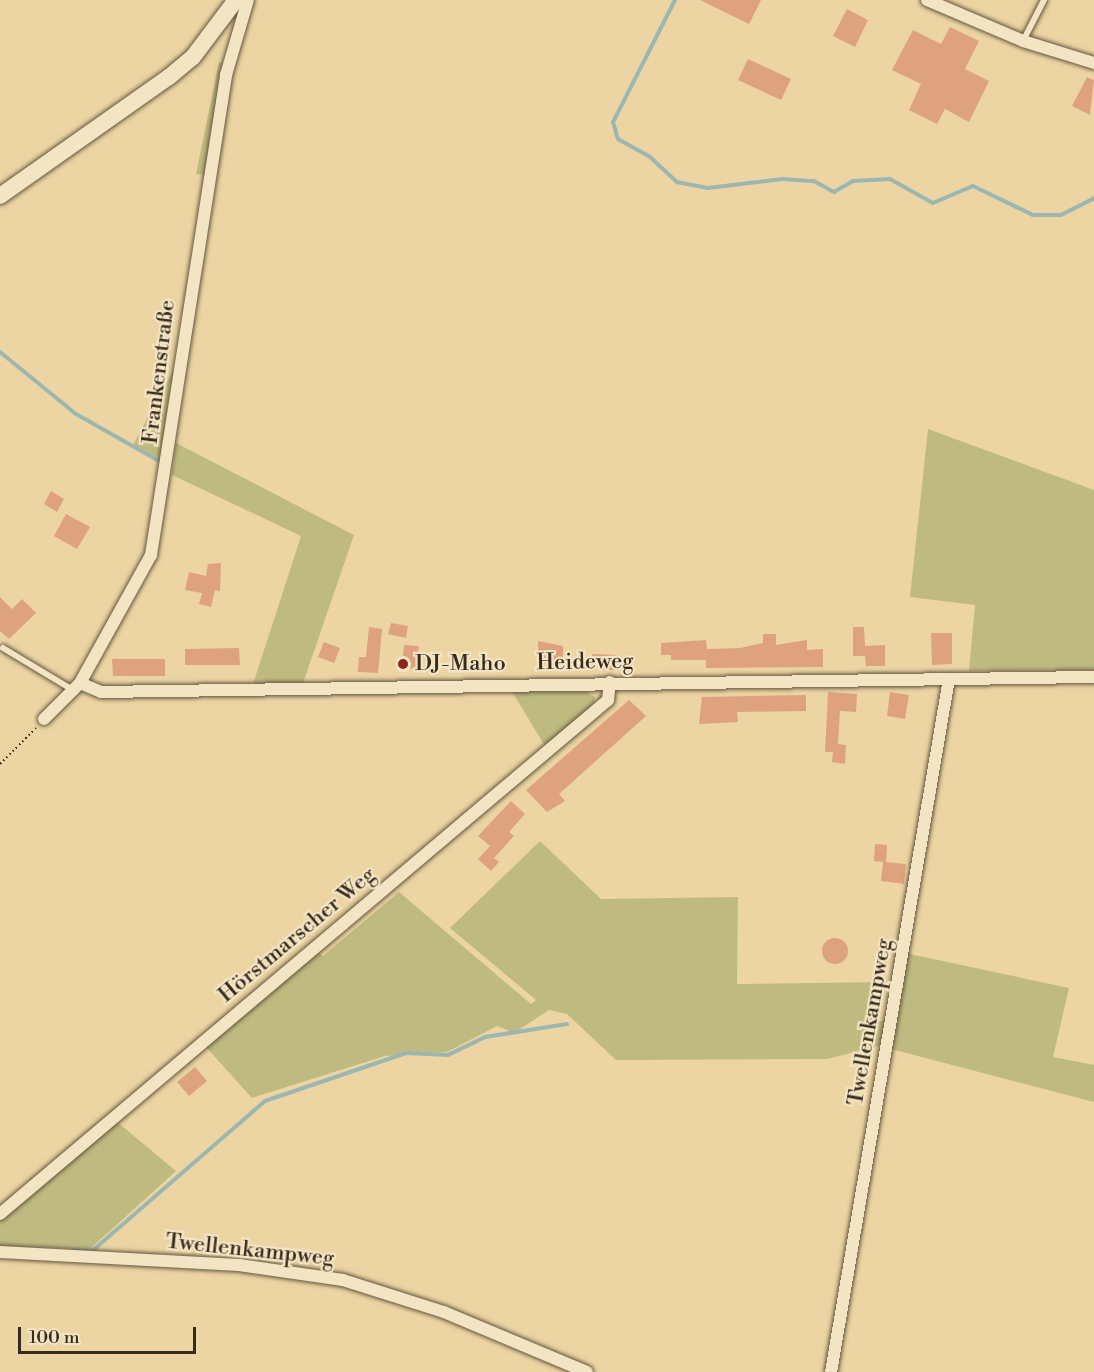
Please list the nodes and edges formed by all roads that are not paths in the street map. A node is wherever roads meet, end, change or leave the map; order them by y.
1 (236, 0) edge
2 (248, 0) edge
3 (927, 0) edge
4 (1044, 0) edge
5 (1023, 41) junction
6 (1094, 63) edge
7 (0, 196) edge
8 (3, 648) dead end
9 (1094, 677) edge
10 (949, 679) junction
11 (610, 682) junction
12 (76, 687) junction
13 (44, 719) road end
14 (0, 1214) edge
15 (0, 1252) edge
16 (587, 1372) edge
17 (831, 1372) edge

1 - 7 street
2 - 12 street, Frankenstraße
3 - 5 street
4 - 5 lane
5 - 6 street
8 - 12 lane
9 - 10 street, Heideweg
10 - 11 street, Heideweg
10 - 17 street, Twellenkampweg
11 - 12 street, Heideweg
11 - 14 street, Hörstmarscher Weg
12 - 13 street, Frankenstraße
15 - 16 street, Twellenkampweg

